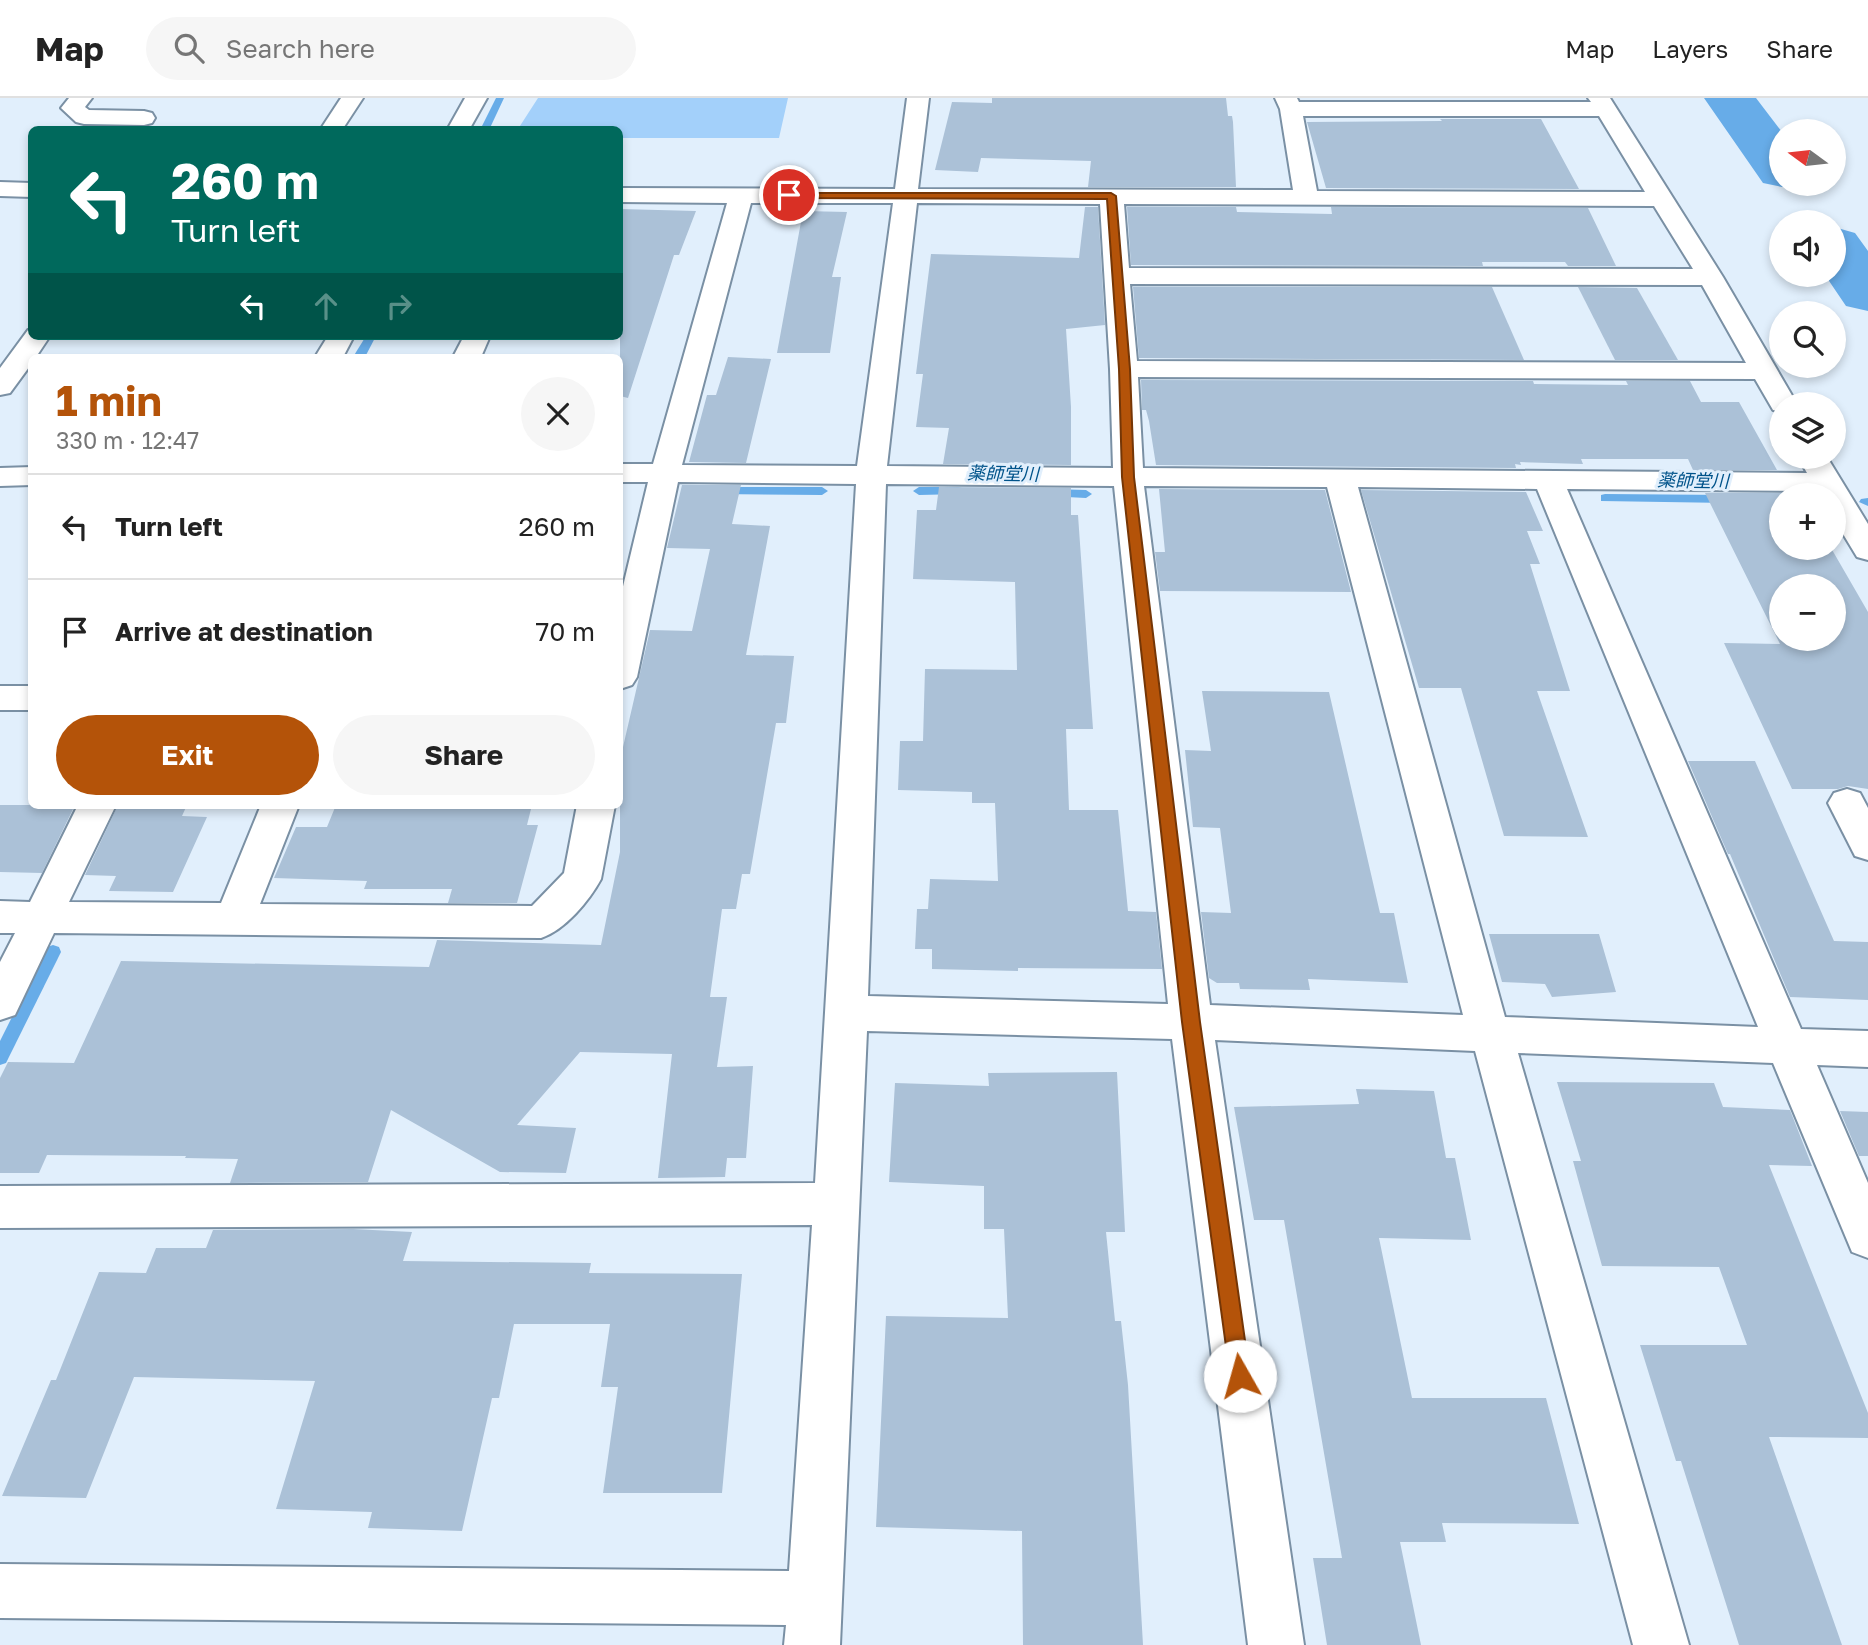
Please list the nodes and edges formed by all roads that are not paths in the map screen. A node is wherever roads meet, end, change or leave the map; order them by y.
1 (81, 98) edge
2 (352, 98) edge
3 (476, 98) edge
4 (918, 98) edge
5 (1289, 103) edge
6 (1602, 103) edge
7 (144, 118) dead end
8 (334, 126) edge
9 (460, 126) edge
10 (0, 189) edge
11 (28, 190) edge
12 (623, 195) edge
13 (741, 196) junction
14 (905, 196) junction
15 (1111, 196) junction
16 (1306, 198) junction
17 (1661, 199) junction
18 (1116, 276) junction
19 (1710, 277) junction
20 (34, 340) edge
21 (1124, 369) junction
22 (1765, 371) junction
23 (0, 387) edge
24 (1776, 392) edge
25 (1820, 469) edge
26 (623, 473) edge
27 (663, 473) junction
28 (871, 475) junction
29 (28, 476) edge
30 (0, 477) edge
31 (1128, 477) junction
32 (1340, 478) junction
33 (1548, 480) junction
34 (1868, 550) edge
35 (623, 660) edge
36 (0, 698) edge
37 (28, 698) edge
38 (1847, 803) dead end
39 (95, 809) edge
40 (278, 809) edge
41 (595, 809) edge
42 (1868, 846) edge
43 (0, 917) edge
44 (42, 918) junction
45 (234, 919) junction
46 (0, 1003) edge
47 (847, 1013) junction
48 (1191, 1022) junction
49 (1490, 1035) junction
50 (1788, 1047) junction
51 (1868, 1049) edge
52 (835, 1204) junction
53 (0, 1207) edge
54 (1868, 1237) edge
55 (0, 1591) edge
56 (813, 1622) edge
57 (1276, 1645) edge
58 (1661, 1645) edge

1 - 7 street
2 - 8 street
3 - 9 street
4 - 14 street
5 - 6 street
5 - 16 street
6 - 17 street
10 - 11 street
12 - 13 street
13 - 14 street
13 - 27 street
14 - 15 street
14 - 28 street
15 - 16 street
15 - 18 street
16 - 17 street
17 - 19 street
18 - 19 street
18 - 21 street
19 - 22 street
20 - 23 street
21 - 22 street
21 - 31 street
22 - 24 street
25 - 33 street
25 - 34 street
26 - 27 street
27 - 28 street
27 - 35 street
28 - 31 street
28 - 47 street
29 - 30 street
31 - 32 street
31 - 48 street
32 - 33 street
32 - 49 street
33 - 50 street
36 - 37 street
38 - 42 street
39 - 44 street
40 - 45 street
41 - 45 street
43 - 44 street
44 - 45 street
44 - 46 street
47 - 48 street
47 - 52 street
48 - 49 street
48 - 57 street
49 - 50 street
49 - 58 street
50 - 51 street
50 - 54 street
52 - 53 street
52 - 56 street
55 - 56 street

